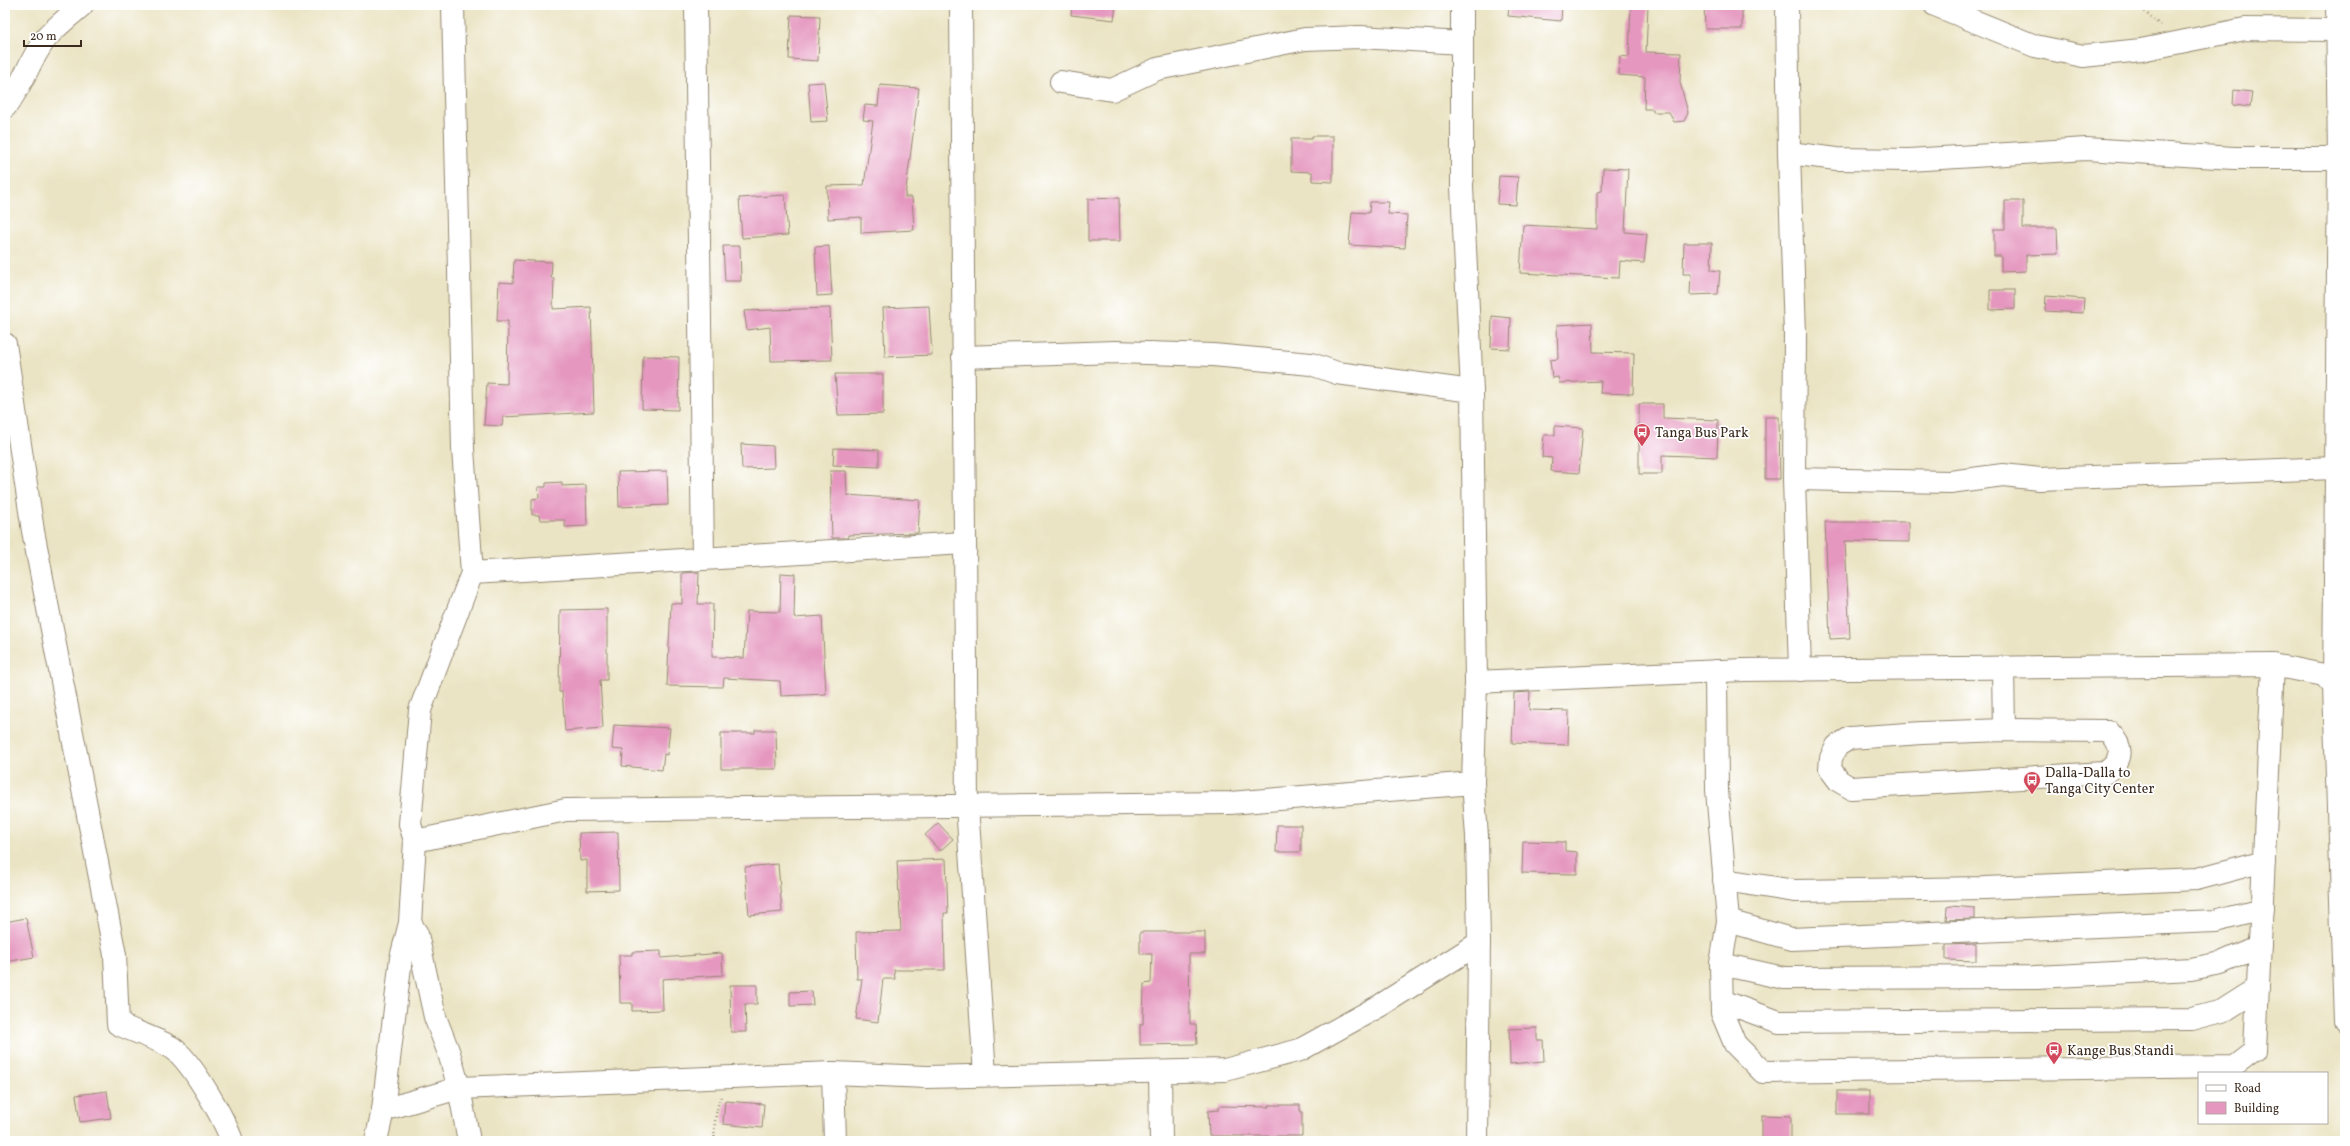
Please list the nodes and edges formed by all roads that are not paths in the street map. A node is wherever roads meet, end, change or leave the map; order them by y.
1 (82, 5) edge
2 (453, 5) edge
3 (696, 5) edge
4 (961, 5) edge
5 (1462, 5) edge
6 (1787, 5) edge
7 (1935, 5) edge
8 (2337, 5) edge
9 (2337, 30) junction
10 (1462, 43) junction
11 (1061, 82) dead end
12 (5, 107) edge
13 (1789, 153) junction
14 (2342, 161) edge
15 (5, 344) edge
16 (963, 357) junction
17 (1472, 391) junction
18 (2335, 468) junction
19 (1794, 479) junction
20 (964, 543) junction
21 (703, 559) junction
22 (472, 573) junction
23 (2272, 665) junction
24 (2003, 668) junction
25 (1800, 670) junction
26 (1716, 671) junction
27 (1476, 682) junction
28 (2334, 686) junction
29 (2004, 730) junction
30 (1473, 783) junction
31 (967, 805) junction
32 (415, 841) junction
33 (2264, 861) junction
34 (1724, 880) junction
35 (2262, 910) junction
36 (1728, 921) junction
37 (410, 923) junction
38 (1479, 943) junction
39 (2260, 946) junction
40 (1721, 964) junction
41 (2258, 988) junction
42 (1722, 1001) junction
43 (2345, 1022) edge
44 (1160, 1072) junction
45 (832, 1073) junction
46 (985, 1075) junction
47 (459, 1088) junction
48 (383, 1110) junction
49 (232, 1141) edge
50 (376, 1141) edge
51 (469, 1141) edge
52 (835, 1141) edge
53 (1161, 1141) edge
54 (1477, 1141) edge

1 - 12 street
2 - 22 street
3 - 21 street
4 - 16 street
5 - 10 street
6 - 13 street
7 - 9 street
8 - 9 street
9 - 14 street
10 - 11 street
10 - 17 street
13 - 14 street
13 - 19 street
14 - 18 street
15 - 49 street
16 - 17 street
16 - 20 street
17 - 27 street
18 - 19 street
18 - 28 street
19 - 25 street
20 - 21 street
20 - 31 street
21 - 22 street
22 - 32 street
23 - 24 street
23 - 28 street
23 - 33 street
24 - 25 street
24 - 29 street
25 - 26 street
26 - 27 street
26 - 34 street
27 - 30 street
28 - 43 street
29 - 29 street
30 - 31 street
30 - 38 street
31 - 32 street
31 - 46 street
32 - 37 street
33 - 34 street
33 - 35 street
34 - 36 street
35 - 36 street
35 - 39 street
36 - 40 street
37 - 47 street
37 - 48 street
38 - 44 street
38 - 54 street
39 - 40 street
39 - 41 street
40 - 42 street
41 - 42 street
41 - 42 street
44 - 46 street
44 - 53 street
45 - 46 street
45 - 47 street
45 - 52 street
47 - 48 street
47 - 51 street
48 - 50 street

